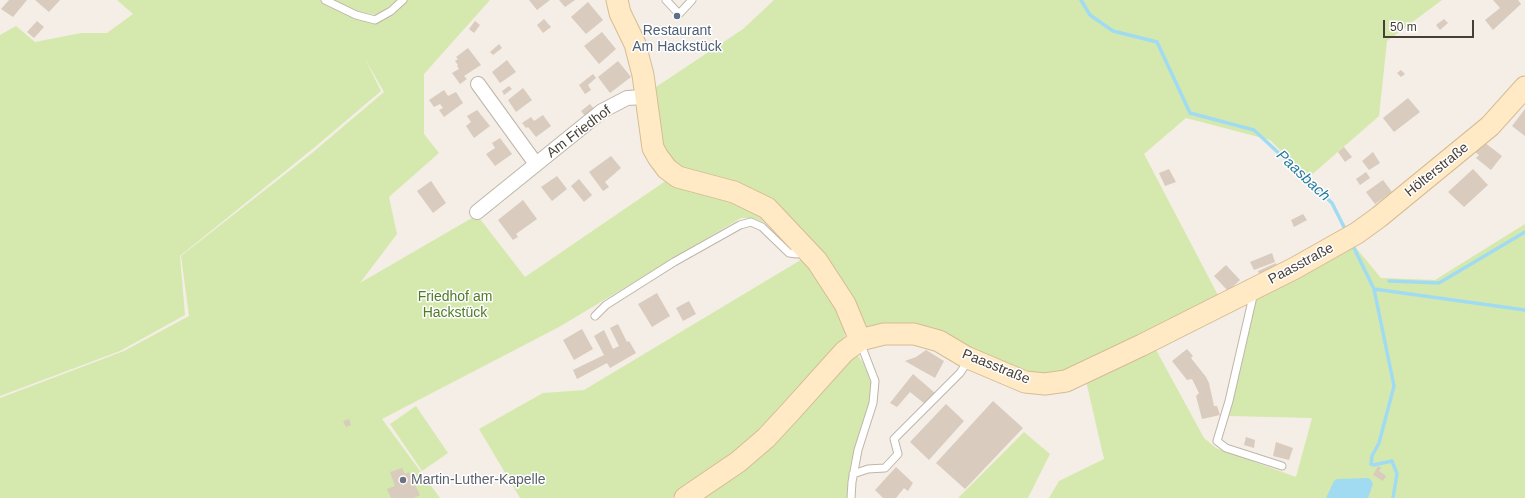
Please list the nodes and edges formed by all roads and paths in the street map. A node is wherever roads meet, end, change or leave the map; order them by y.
1 (325, 0) edge
2 (403, 0) edge
3 (617, 0) edge
4 (666, 0) edge
5 (692, 0) edge
6 (478, 84) dead end
7 (1525, 87) edge
8 (645, 97) junction
9 (536, 164) junction
10 (477, 212) dead end
11 (1348, 238) joint
12 (807, 251) junction
13 (1255, 288) junction
14 (595, 316) dead end
15 (860, 340) junction
16 (970, 359) junction
17 (1282, 466) dead end
18 (853, 474) junction
19 (685, 498) edge
20 (851, 498) edge

1 - 2 lane
3 - 8 street
4 - 5 lane
6 - 9 street, Am Friedhof
7 - 11 street, Hölterstraße
8 - 9 street, Am Friedhof
8 - 12 street
9 - 10 street, Am Friedhof
11 - 13 street, Paasstraße
12 - 14 lane
12 - 15 street
13 - 16 street, Paasstraße
13 - 17 lane
15 - 16 street, Paasstraße
15 - 18 lane
15 - 19 street, Paasstraße
16 - 18 lane
18 - 20 lane

